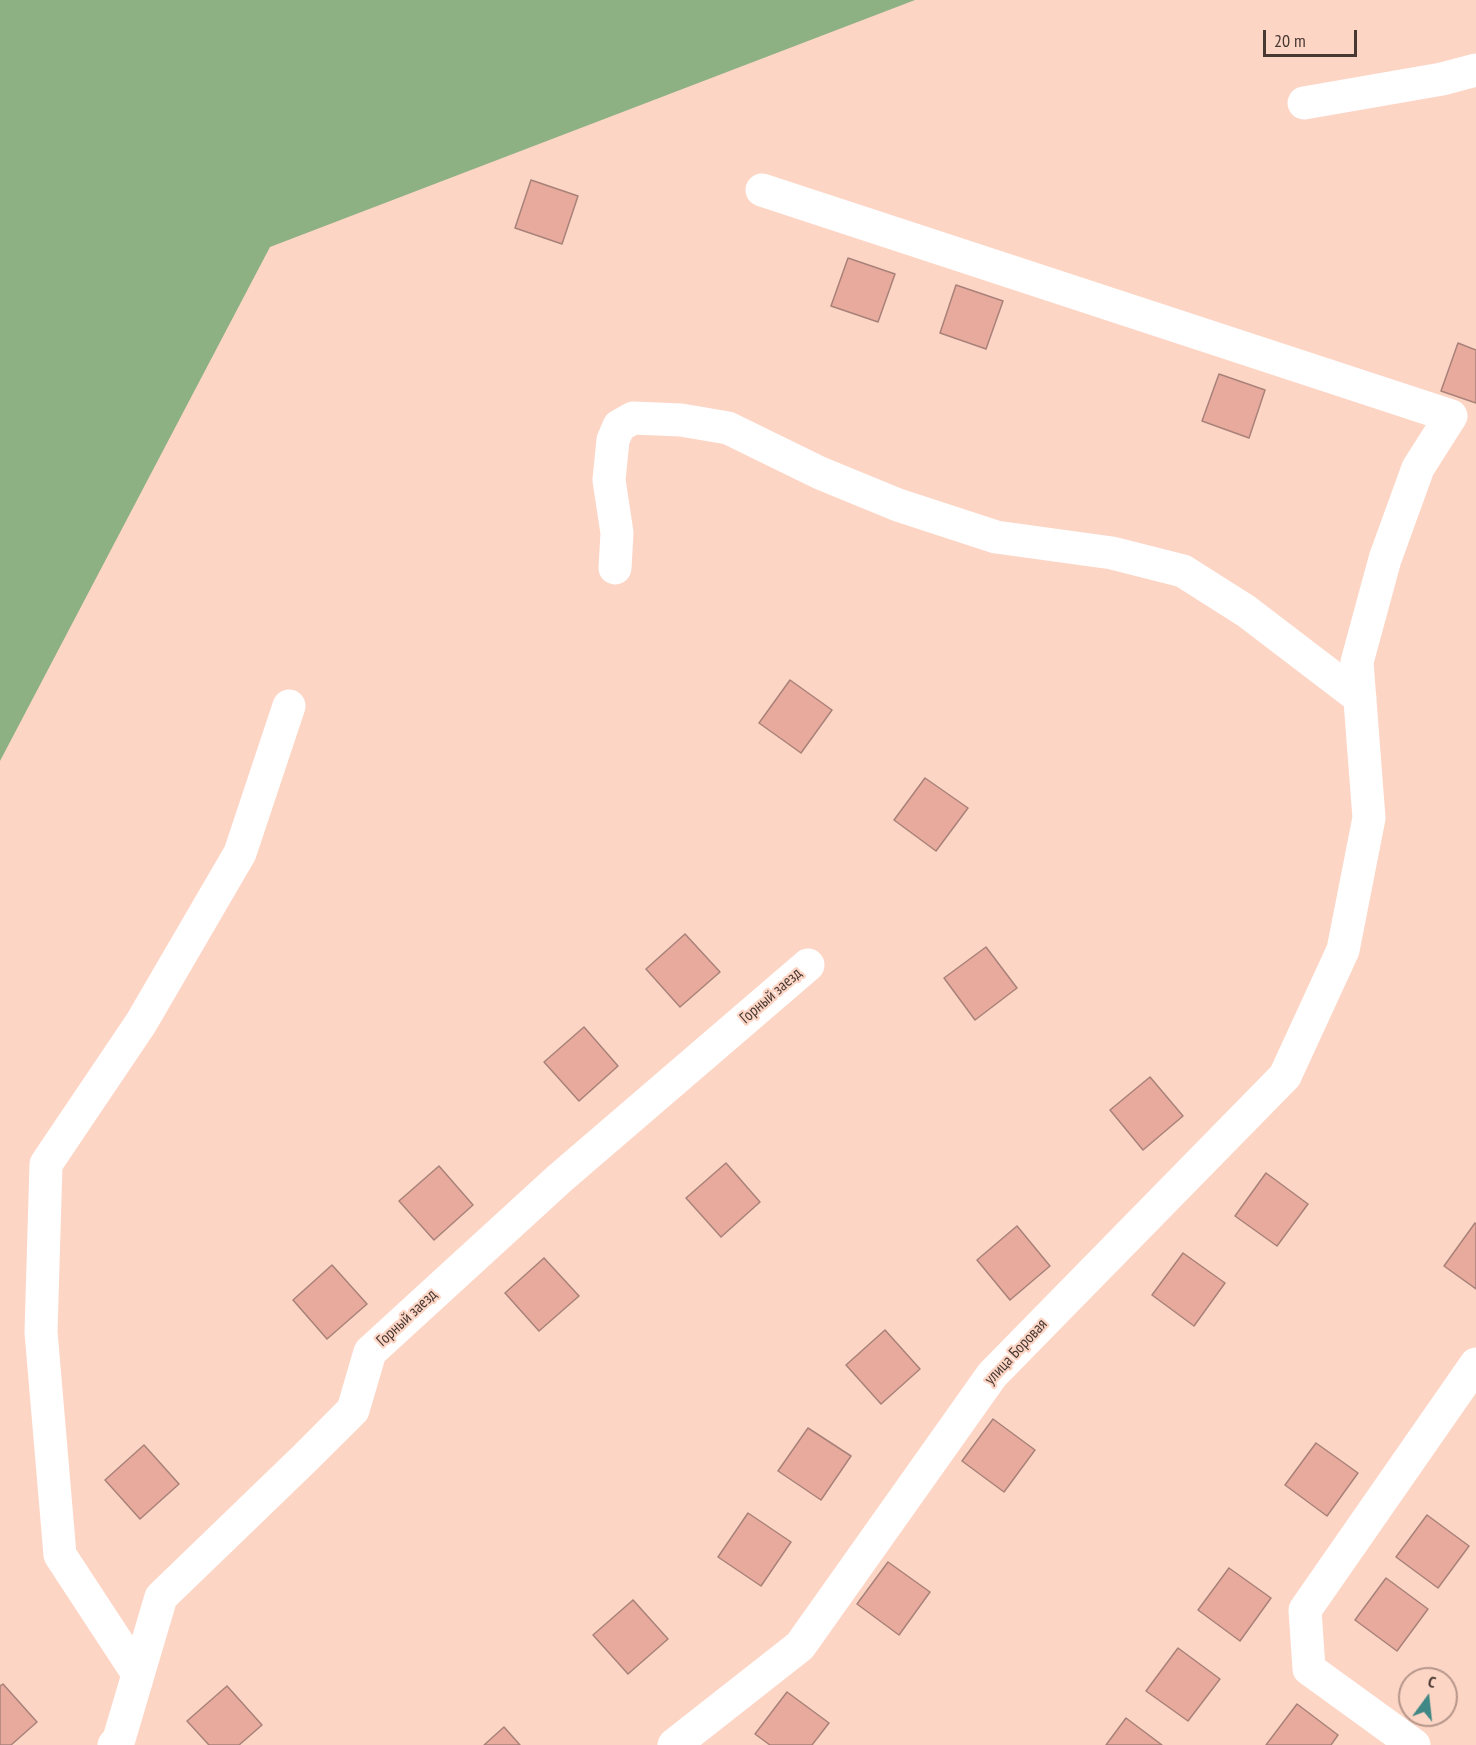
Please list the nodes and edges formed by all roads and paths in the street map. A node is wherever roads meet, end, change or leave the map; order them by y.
1 (1476, 70) edge
2 (1304, 103) dead end
3 (762, 190) dead end
4 (615, 568) dead end
5 (1360, 698) junction
6 (289, 706) dead end
7 (808, 965) dead end
8 (1476, 1364) edge
9 (138, 1674) junction
10 (114, 1745) edge
11 (674, 1745) edge
12 (1414, 1745) edge

1 - 2 street
3 - 5 street, улица Боровая
4 - 5 street
5 - 11 street, улица Боровая
6 - 9 street
7 - 9 street, Горный заезд
8 - 12 street
9 - 10 street, Горный заезд

